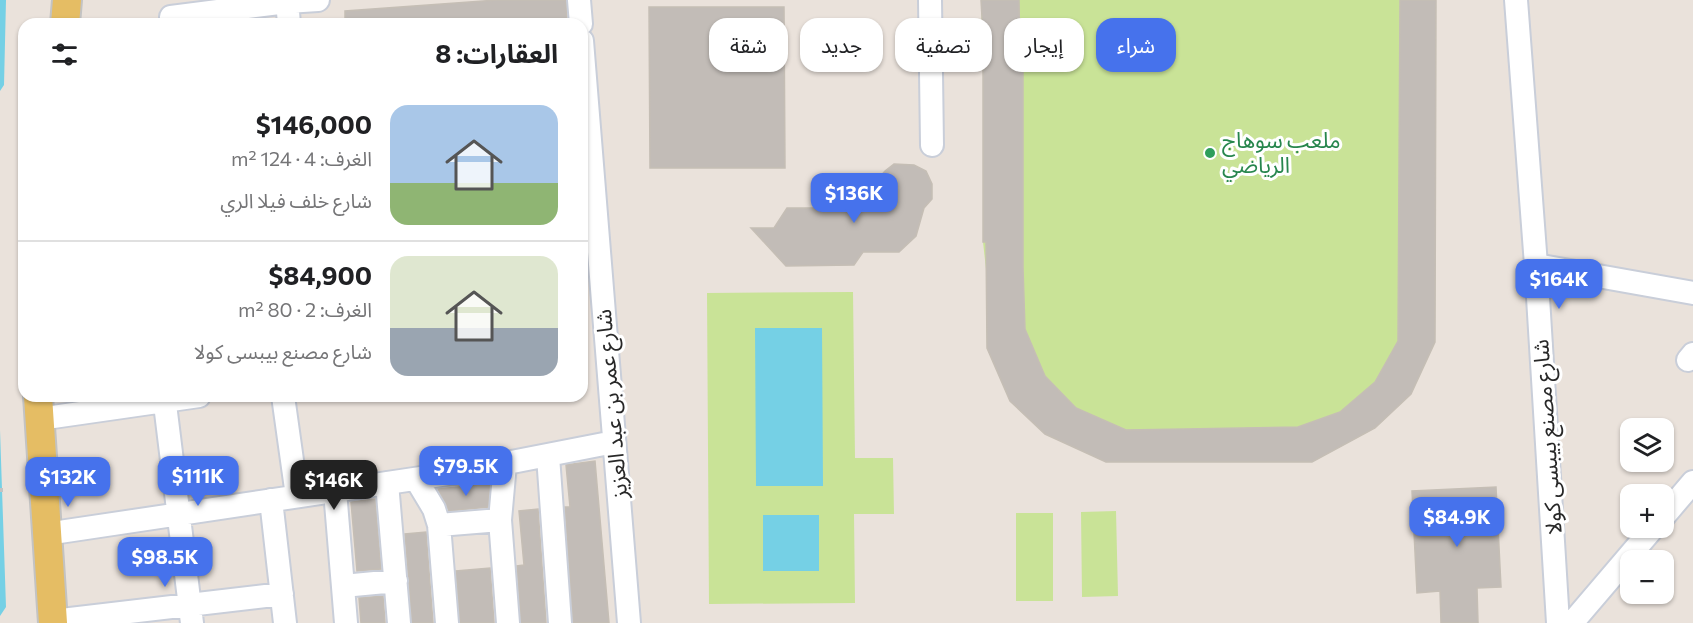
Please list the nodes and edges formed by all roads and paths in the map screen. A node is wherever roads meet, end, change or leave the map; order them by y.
1 (54, 0) edge
2 (67, 0) edge
3 (318, 0) edge
4 (579, 0) edge
5 (930, 0) edge
6 (1516, 0) edge
7 (288, 9) edge
8 (170, 14) edge
9 (53, 18) edge
10 (66, 18) edge
11 (580, 18) edge
12 (932, 145) dead end
13 (588, 193) edge
14 (590, 247) edge
15 (1536, 265) junction
16 (1693, 293) edge
17 (108, 402) edge
18 (164, 402) edge
19 (284, 402) edge
20 (38, 407) edge
21 (614, 442) junction
22 (548, 456) junction
23 (505, 464) junction
24 (416, 479) junction
25 (1693, 482) edge
26 (387, 483) junction
27 (335, 491) junction
28 (297, 496) junction
29 (271, 500) junction
30 (1674, 504) edge
31 (178, 514) junction
32 (500, 520) junction
33 (439, 525) junction
34 (46, 534) junction
35 (1644, 538) edge
36 (396, 581) junction
37 (343, 586) junction
38 (282, 594) junction
39 (191, 614) edge
40 (159, 616) edge
41 (53, 622) edge
42 (285, 623) edge
43 (346, 623) edge
44 (399, 623) edge
45 (447, 623) edge
46 (508, 623) edge
47 (560, 623) edge
48 (629, 623) edge
49 (1558, 623) edge
50 (1572, 623) edge

1 - 9 main road
2 - 10 main road
3 - 7 street
4 - 11 street
5 - 12 street
6 - 15 street, شارع مصنع بيبسى كولا
7 - 8 street
13 - 14 street, شارع عمر بن عبد العزيز
14 - 21 street, شارع عمر بن عبد العزيز
15 - 16 street
15 - 49 street, شارع مصنع بيبسى كولا
17 - 20 street
18 - 31 street
19 - 28 street
20 - 34 main road
21 - 22 street
21 - 48 street, شارع عمر بن عبد العزيز
22 - 23 street
22 - 47 street
23 - 24 street
23 - 32 street
24 - 26 street
24 - 33 street
25 - 30 street
26 - 27 street
26 - 36 street
27 - 28 street
27 - 37 street
28 - 29 street
29 - 31 street
29 - 38 street
31 - 34 street
31 - 39 street
32 - 33 street
32 - 46 street
33 - 45 street
34 - 41 main road
35 - 50 street
36 - 37 street
36 - 44 street
37 - 43 street
38 - 39 street
38 - 42 street
39 - 40 street
40 - 41 street

